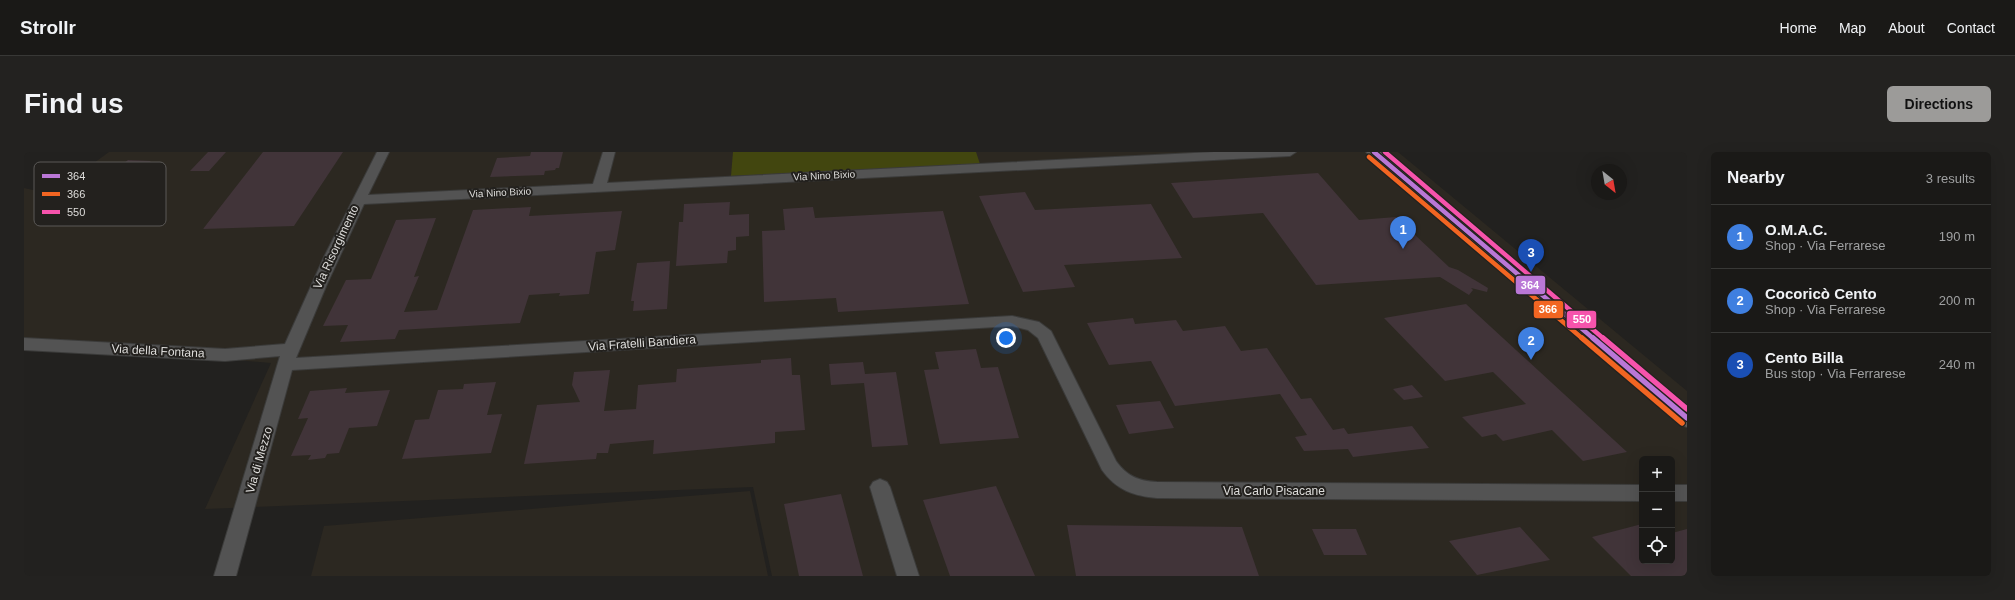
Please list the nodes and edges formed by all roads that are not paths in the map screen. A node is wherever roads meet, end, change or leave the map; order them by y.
1 (383, 152) edge
2 (609, 152) edge
3 (1290, 152) edge
4 (1374, 152) edge
5 (600, 186) junction
6 (358, 200) junction
7 (1000, 320) joint
8 (24, 344) edge
9 (289, 353) junction
10 (1687, 418) edge
11 (880, 487) dead end
12 (1639, 493) edge
13 (1675, 493) edge
14 (1687, 493) edge
15 (225, 576) edge
16 (908, 576) edge

1 - 6 street, Via Risorgimento
2 - 5 street
3 - 5 street, Via Nino Bixio
4 - 10 main road
5 - 6 street, Via Nino Bixio
6 - 9 street, Via Risorgimento
7 - 9 street, Via Fratelli Bandiera
7 - 12 street, Via Carlo Pisacane
8 - 9 street, Via della Fontana
9 - 15 street, Via di Mezzo
11 - 16 street
13 - 14 street

